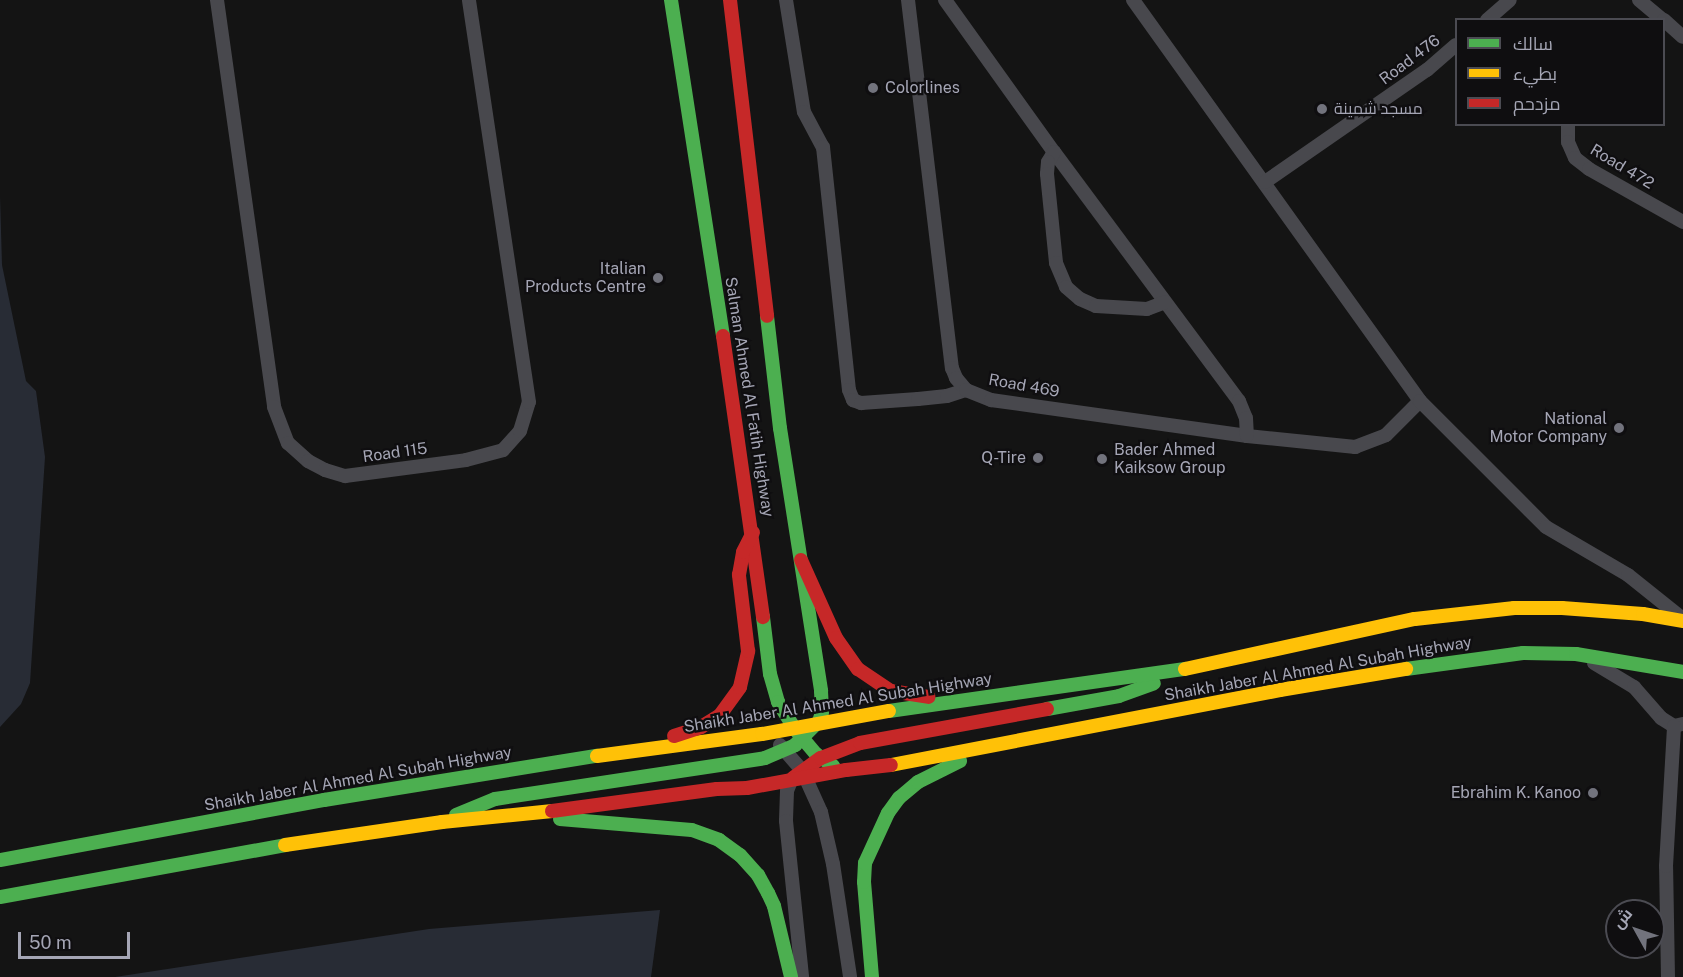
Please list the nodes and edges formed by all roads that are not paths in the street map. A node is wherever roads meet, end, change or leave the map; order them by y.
1 (217, 0) edge
2 (469, 0) edge
3 (671, 0) edge
4 (730, 0) edge
5 (786, 0) edge
6 (908, 0) edge
7 (945, 0) edge
8 (1133, 0) edge
9 (1510, 0) edge
10 (1639, 0) edge
11 (1489, 18) edge
12 (1659, 18) edge
13 (1665, 23) edge
14 (1683, 37) edge
15 (1455, 46) edge
16 (1568, 126) edge
17 (1054, 152) junction
18 (1265, 182) junction
19 (1683, 222) edge
20 (1165, 302) junction
21 (966, 390) junction
22 (1420, 401) junction
23 (1247, 436) junction
24 (753, 532) junction
25 (801, 560) junction
26 (1683, 620) edge
27 (1576, 654) junction
28 (1683, 672) edge
29 (1170, 674) junction
30 (959, 700) junction
31 (819, 722) junction
32 (1679, 725) edge
33 (762, 734) junction
34 (798, 734) junction
35 (984, 749) junction
36 (786, 750) junction
37 (629, 751) junction
38 (821, 758) junction
39 (846, 770) junction
40 (804, 774) junction
41 (791, 781) junction
42 (518, 816) junction
43 (442, 822) junction
44 (0, 860) edge
45 (0, 897) edge
46 (791, 977) edge
47 (802, 977) edge
48 (850, 977) edge
49 (872, 977) edge
50 (1668, 977) edge

1 - 2 street, Road 115
3 - 24 main road, Salman Ahmed Al Fatih Highway
4 - 25 main road, Salman Ahmed Al Fatih Highway
5 - 21 street
6 - 21 street, Road 469
7 - 17 street
8 - 18 street
9 - 11 street
10 - 12 street
13 - 14 street
15 - 18 street, Road 476
16 - 19 street, Road 472
17 - 20 street
17 - 20 street
18 - 22 street
20 - 23 street
21 - 23 street, Road 469
22 - 23 street, Road 469
22 - 26 street
24 - 34 main road, Salman Ahmed Al Fatih Highway
24 - 37 main road
25 - 30 main road
25 - 31 main road, Salman Ahmed Al Fatih Highway
26 - 29 main road, Shaikh Jaber Al Ahmed Al Subah Highway
27 - 28 main road, Shaikh Jaber Al Ahmed Al Subah Highway
27 - 32 street
27 - 35 main road, Shaikh Jaber Al Ahmed Al Subah Highway
29 - 30 main road, Shaikh Jaber Al Ahmed Al Subah Highway
29 - 38 main road
30 - 31 main road, Shaikh Jaber Al Ahmed Al Subah Highway
31 - 34 main road, Shaikh Jaber Al Ahmed Al Subah Highway
32 - 50 street
33 - 34 main road, Shaikh Jaber Al Ahmed Al Subah Highway
33 - 36 street
33 - 37 main road, Shaikh Jaber Al Ahmed Al Subah Highway
34 - 36 main road
34 - 38 main road, Salman Ahmed Al Fatih Highway
35 - 39 main road, Shaikh Jaber Al Ahmed Al Subah Highway
35 - 49 main road
36 - 40 street
36 - 43 main road
37 - 44 main road, Shaikh Jaber Al Ahmed Al Subah Highway
38 - 39 main road, Salman Ahmed Al Fatih Highway
38 - 40 main road
39 - 40 main road, Shaikh Jaber Al Ahmed Al Subah Highway
40 - 41 main road, Shaikh Jaber Al Ahmed Al Subah Highway
40 - 48 street
41 - 42 main road, Shaikh Jaber Al Ahmed Al Subah Highway
41 - 47 street
42 - 43 main road, Shaikh Jaber Al Ahmed Al Subah Highway
42 - 46 main road
43 - 45 main road, Shaikh Jaber Al Ahmed Al Subah Highway

